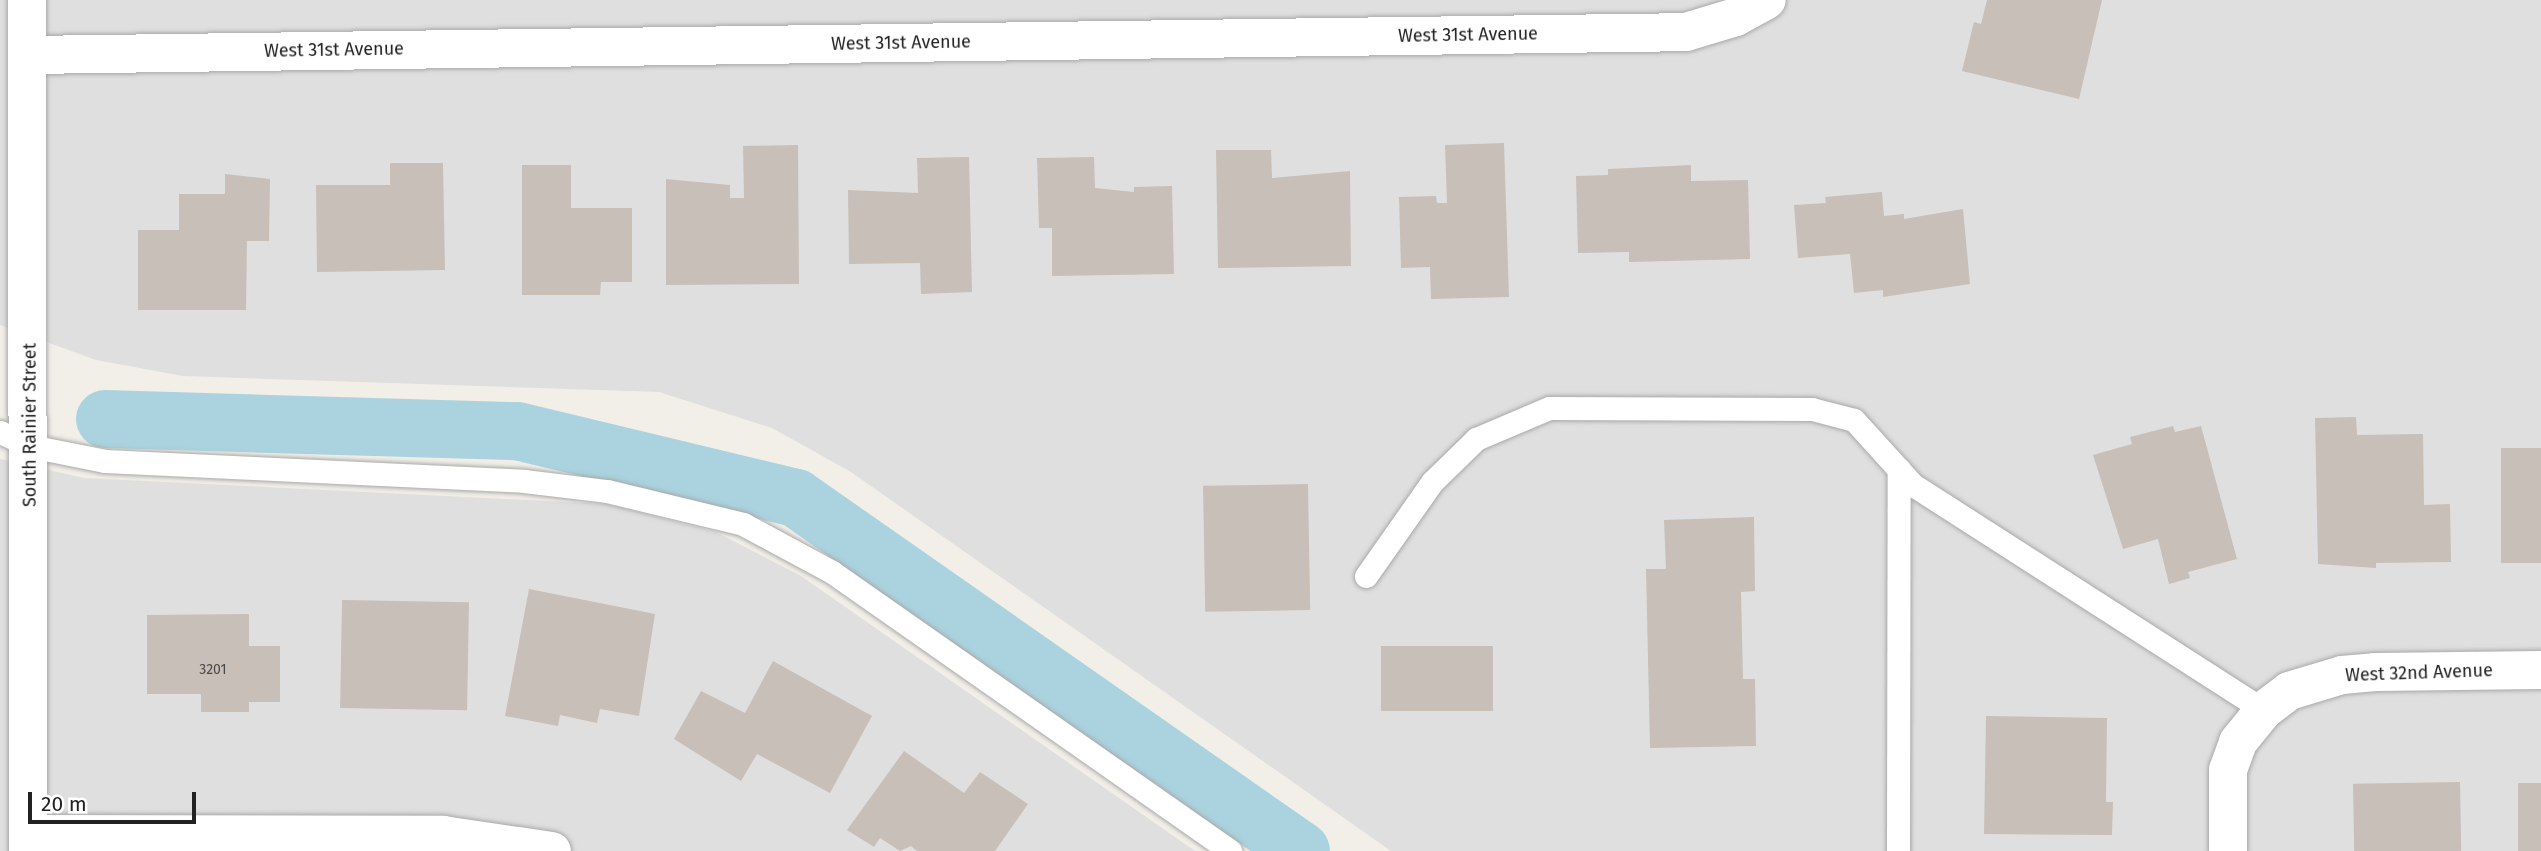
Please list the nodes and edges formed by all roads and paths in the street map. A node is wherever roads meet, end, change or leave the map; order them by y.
1 (27, 0) edge
2 (1767, 0) edge
3 (28, 55) junction
4 (15, 439) edge
5 (1899, 469) junction
6 (1366, 576) dead end
7 (2541, 670) edge
8 (2264, 710) junction
9 (28, 843) edge
10 (552, 851) edge
11 (1230, 851) edge
12 (1898, 851) edge
13 (2228, 851) edge

1 - 3 street, South Rainier Street
2 - 3 street, West 31st Avenue
3 - 4 street, South Rainier Street
4 - 9 street, South Rainier Street
4 - 11 lane
5 - 6 lane
5 - 8 lane
5 - 12 lane
7 - 8 street, West 32nd Avenue
8 - 13 street, West 32nd Avenue
9 - 10 street

